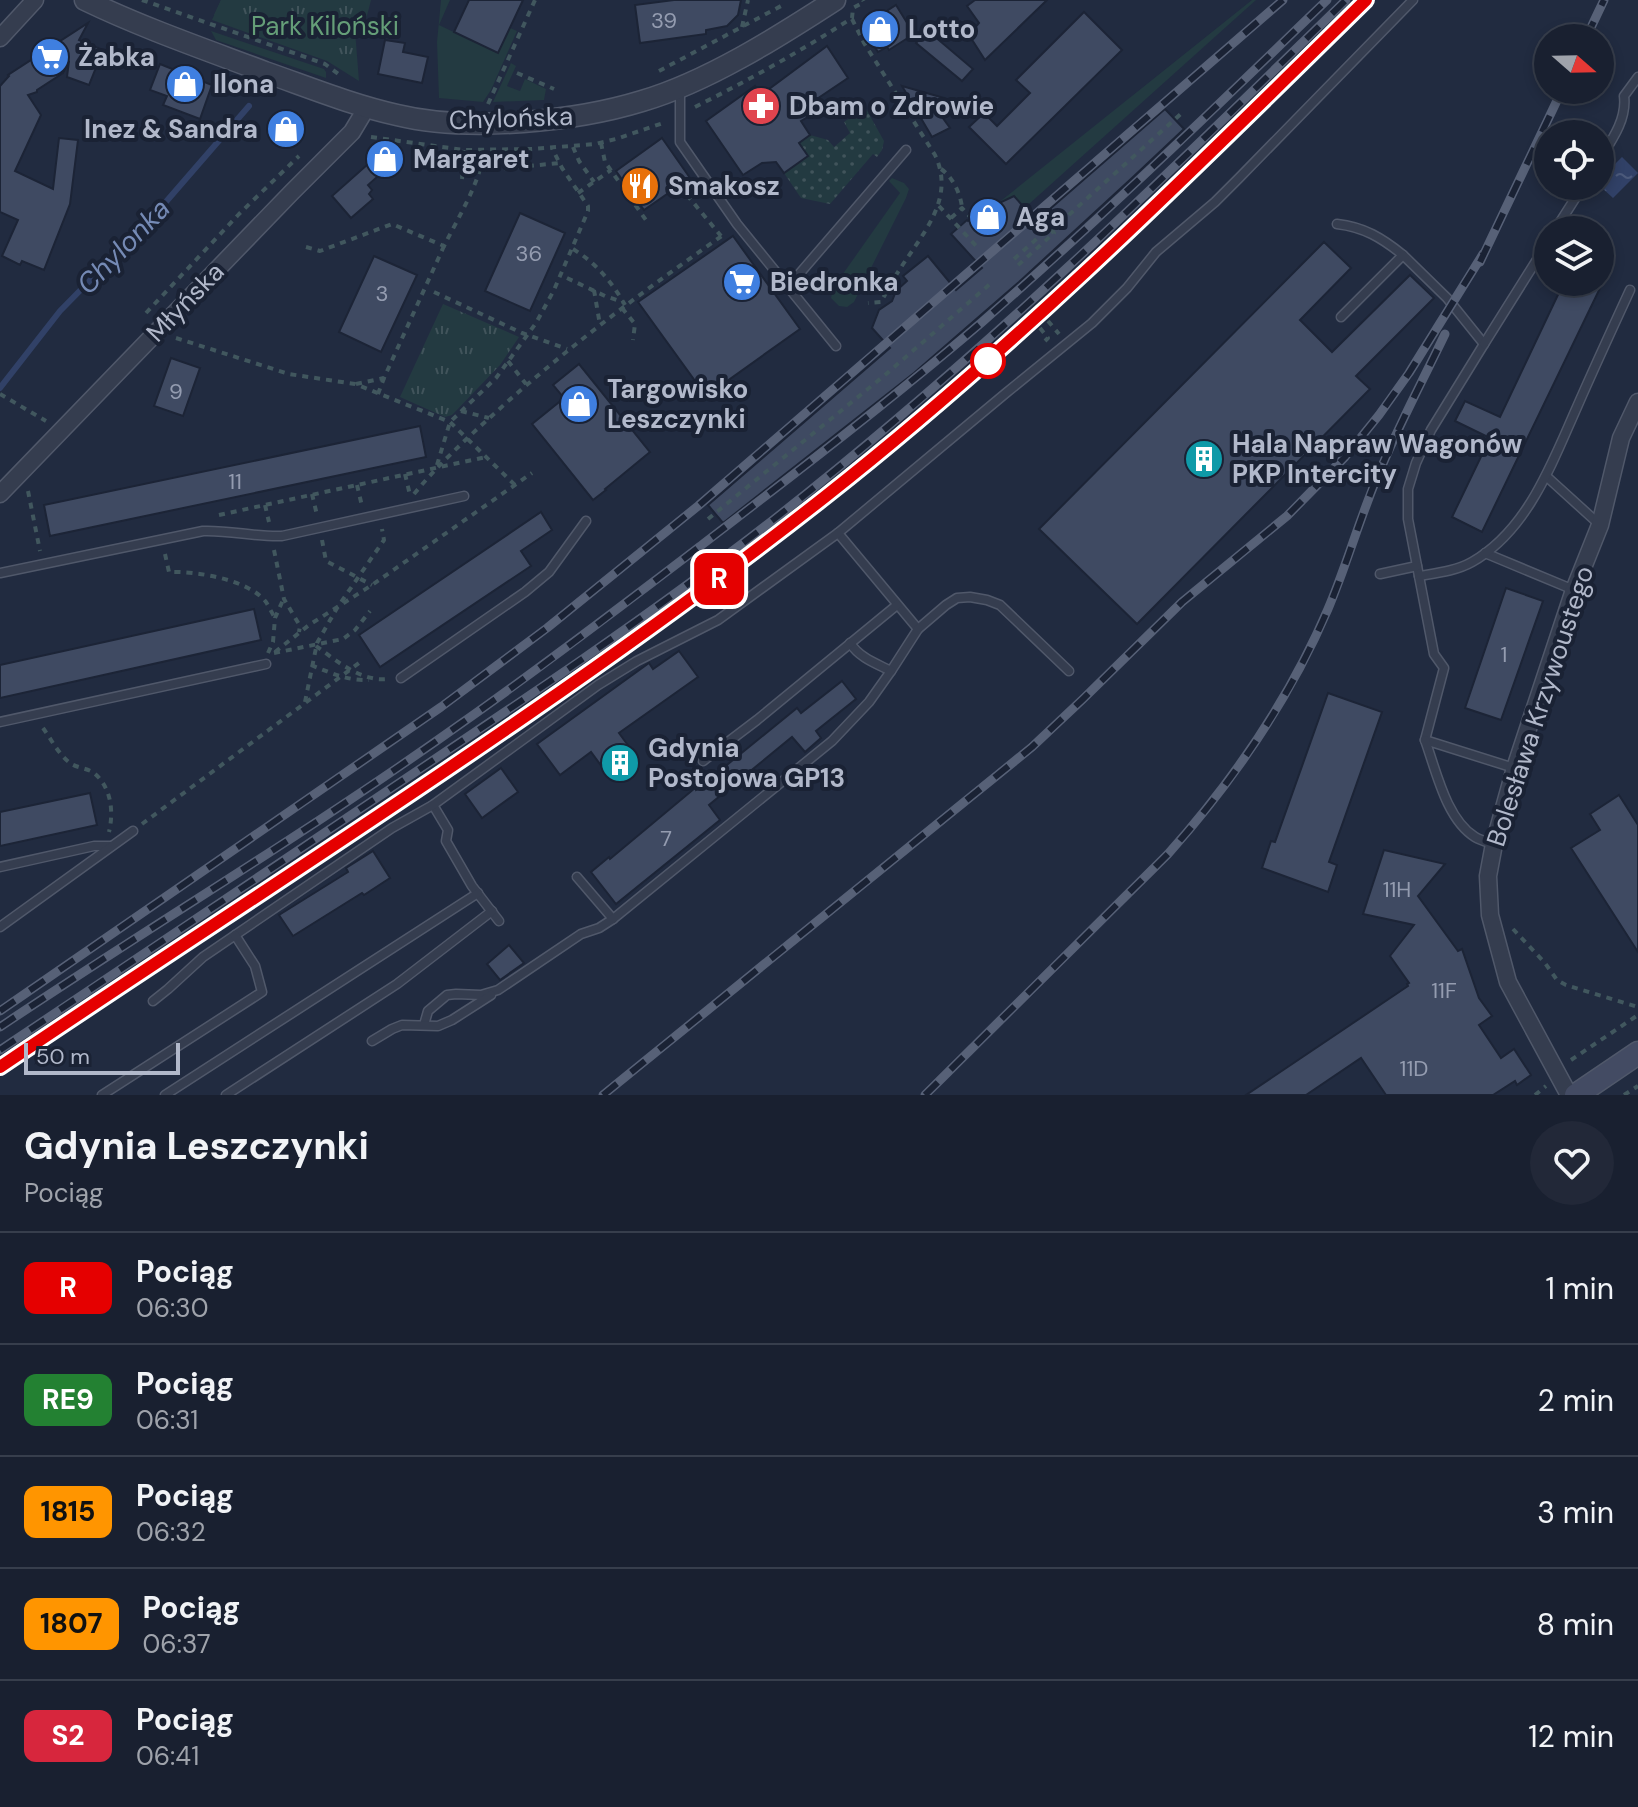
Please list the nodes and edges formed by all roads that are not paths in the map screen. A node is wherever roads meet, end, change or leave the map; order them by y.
1 (35, 0) edge
2 (85, 0) edge
3 (1413, 0) edge
4 (823, 3) edge
5 (0, 38) edge
6 (1638, 77) edge
7 (680, 86) junction
8 (367, 107) junction
9 (1614, 134) edge
10 (906, 150) dead end
11 (1337, 224) dead end
12 (1403, 255) junction
13 (1534, 264) edge
14 (788, 287) junction
15 (1630, 290) dead end
16 (1341, 317) dead end
17 (1484, 344) junction
18 (836, 346) dead end
19 (1638, 402) edge
20 (1546, 476) junction
21 (0, 494) edge
22 (464, 496) dead end
23 (586, 521) dead end
24 (1600, 525) junction
25 (838, 533) junction
26 (1485, 553) junction
27 (1417, 566) junction
28 (0, 573) edge
29 (1380, 574) dead end
30 (1419, 576) junction
31 (1574, 590) junction
32 (897, 605) junction
33 (918, 629) junction
34 (850, 643) junction
35 (269, 657) road end
36 (891, 671) junction
37 (1069, 671) dead end
38 (401, 678) road end
39 (0, 722) edge
40 (1425, 740) junction
41 (703, 761) dead end
42 (1515, 768) junction
43 (433, 805) junction
44 (133, 831) road end
45 (1494, 844) junction
46 (107, 845) junction
47 (0, 867) edge
48 (577, 877) dead end
49 (478, 893) junction
50 (492, 911) junction
51 (613, 919) junction
52 (499, 921) dead end
53 (0, 927) edge
54 (235, 935) junction
55 (498, 990) junction
56 (153, 1001) dead end
57 (424, 1025) junction
58 (372, 1041) dead end
59 (1638, 1053) edge
60 (102, 1095) edge
61 (165, 1095) edge
62 (226, 1095) edge
63 (1569, 1095) edge
64 (1576, 1095) edge

1 - 5 street
2 - 8 street, Chylońska
3 - 25 lane
4 - 7 street, Chylońska
6 - 9 lane
7 - 8 street, Chylońska
7 - 14 lane
8 - 21 street, Młyńska
10 - 14 lane
11 - 12 lane
12 - 16 lane
12 - 17 lane
13 - 17 lane
14 - 18 lane
15 - 20 lane
17 - 27 lane
19 - 24 street, Bolesława Krzywoustego
20 - 24 lane
20 - 26 lane
22 - 28 lane
23 - 38 lane
24 - 31 street, Bolesława Krzywoustego
25 - 32 lane
25 - 43 lane
26 - 30 lane
26 - 31 lane
27 - 29 lane
27 - 30 lane
30 - 40 lane
31 - 42 street, Bolesława Krzywoustego
32 - 33 lane
32 - 34 lane
33 - 36 lane
33 - 37 lane
34 - 36 lane
34 - 41 lane
35 - 39 lane
36 - 51 lane
40 - 42 lane
40 - 45 lane
42 - 45 street, Bolesława Krzywoustego
43 - 49 lane
43 - 54 lane
44 - 46 lane
45 - 63 street, Bolesława Krzywoustego
46 - 47 lane
46 - 53 lane
48 - 51 lane
49 - 50 lane
49 - 61 lane
50 - 52 lane
50 - 62 lane
51 - 55 lane
54 - 56 lane
54 - 60 lane
55 - 57 lane
55 - 57 lane
57 - 58 lane
59 - 64 main road

